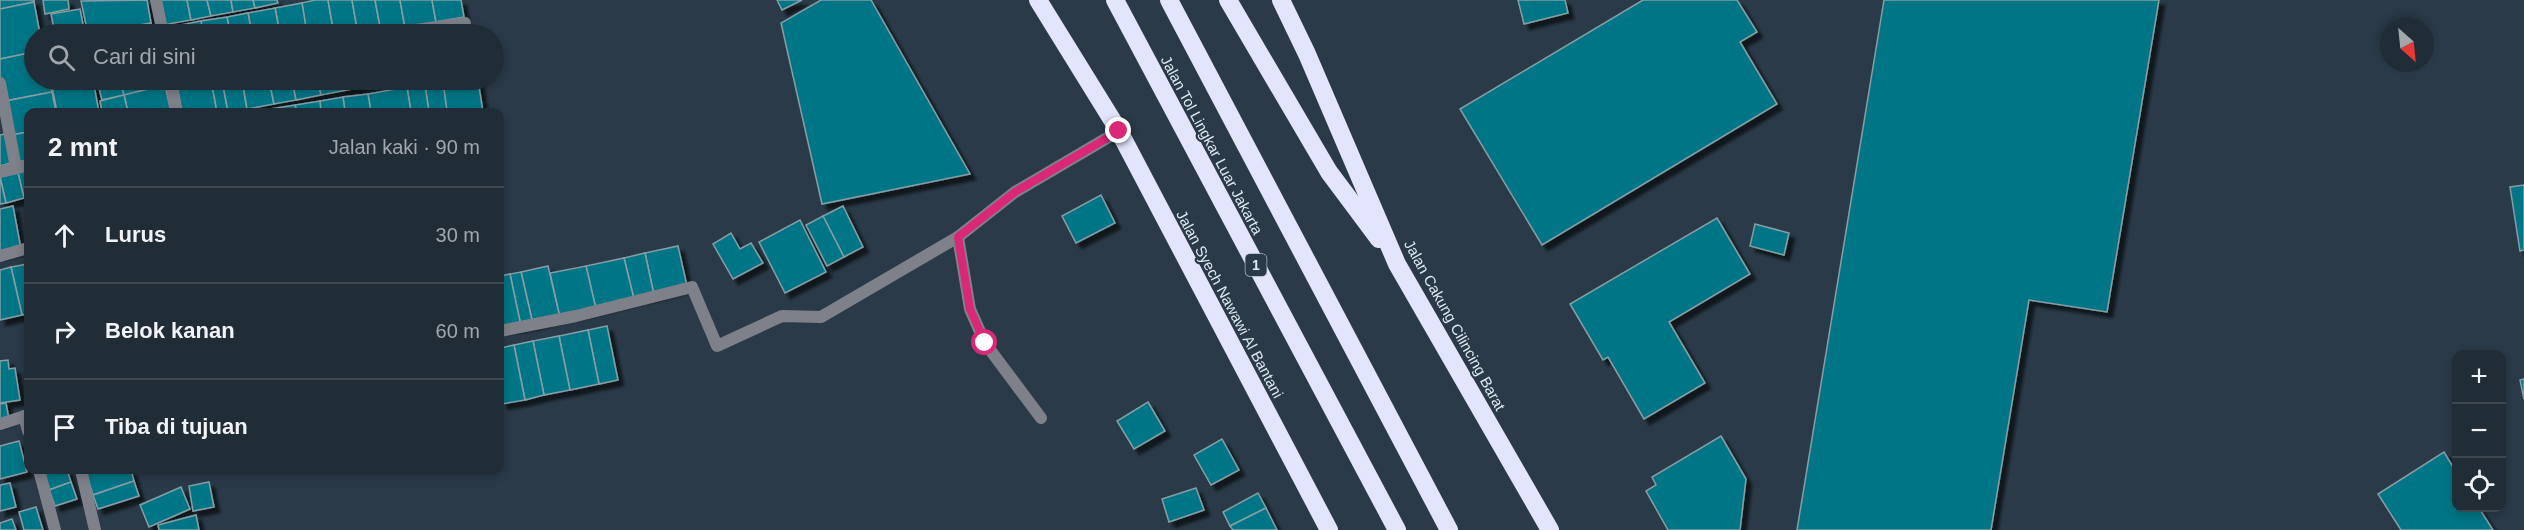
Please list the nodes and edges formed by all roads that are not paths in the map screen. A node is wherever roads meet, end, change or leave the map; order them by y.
1 (156, 0) edge
2 (1038, 0) edge
3 (1053, 0) edge
4 (1114, 0) edge
5 (1169, 0) edge
6 (1228, 0) edge
7 (1281, 0) edge
8 (465, 23) dead end
9 (161, 24) edge
10 (458, 24) edge
11 (0, 83) edge
12 (173, 90) edge
13 (1098, 95) junction
14 (175, 108) edge
15 (1119, 131) junction
16 (22, 166) edge
17 (0, 172) edge
18 (958, 237) junction
19 (24, 249) edge
20 (0, 256) edge
21 (1397, 264) junction
22 (504, 331) edge
23 (24, 416) edge
24 (1041, 418) dead end
25 (0, 424) edge
26 (40, 474) edge
27 (82, 474) edge
28 (55, 530) edge
29 (95, 530) edge
30 (1329, 530) edge
31 (1397, 530) edge
32 (1449, 530) edge
33 (1550, 530) edge

1 - 9 street
2 - 13 highway
3 - 13 highway
4 - 31 highway, Jalan Tol Lingkar Luar Jakarta / 1
5 - 32 highway, Jalan Tol Lingkar Luar Jakarta
6 - 21 highway
7 - 21 highway, Jalan Cakung Cilincing Barat
8 - 10 street
11 - 16 street
12 - 14 street
13 - 15 highway, Jalan Syech Nawawi Al Bantani
15 - 18 street
15 - 30 highway, Jalan Syech Nawawi Al Bantani
16 - 17 street
18 - 22 street
18 - 24 street
19 - 20 street
21 - 33 highway, Jalan Cakung Cilincing Barat
23 - 25 street
26 - 28 street
27 - 29 street

